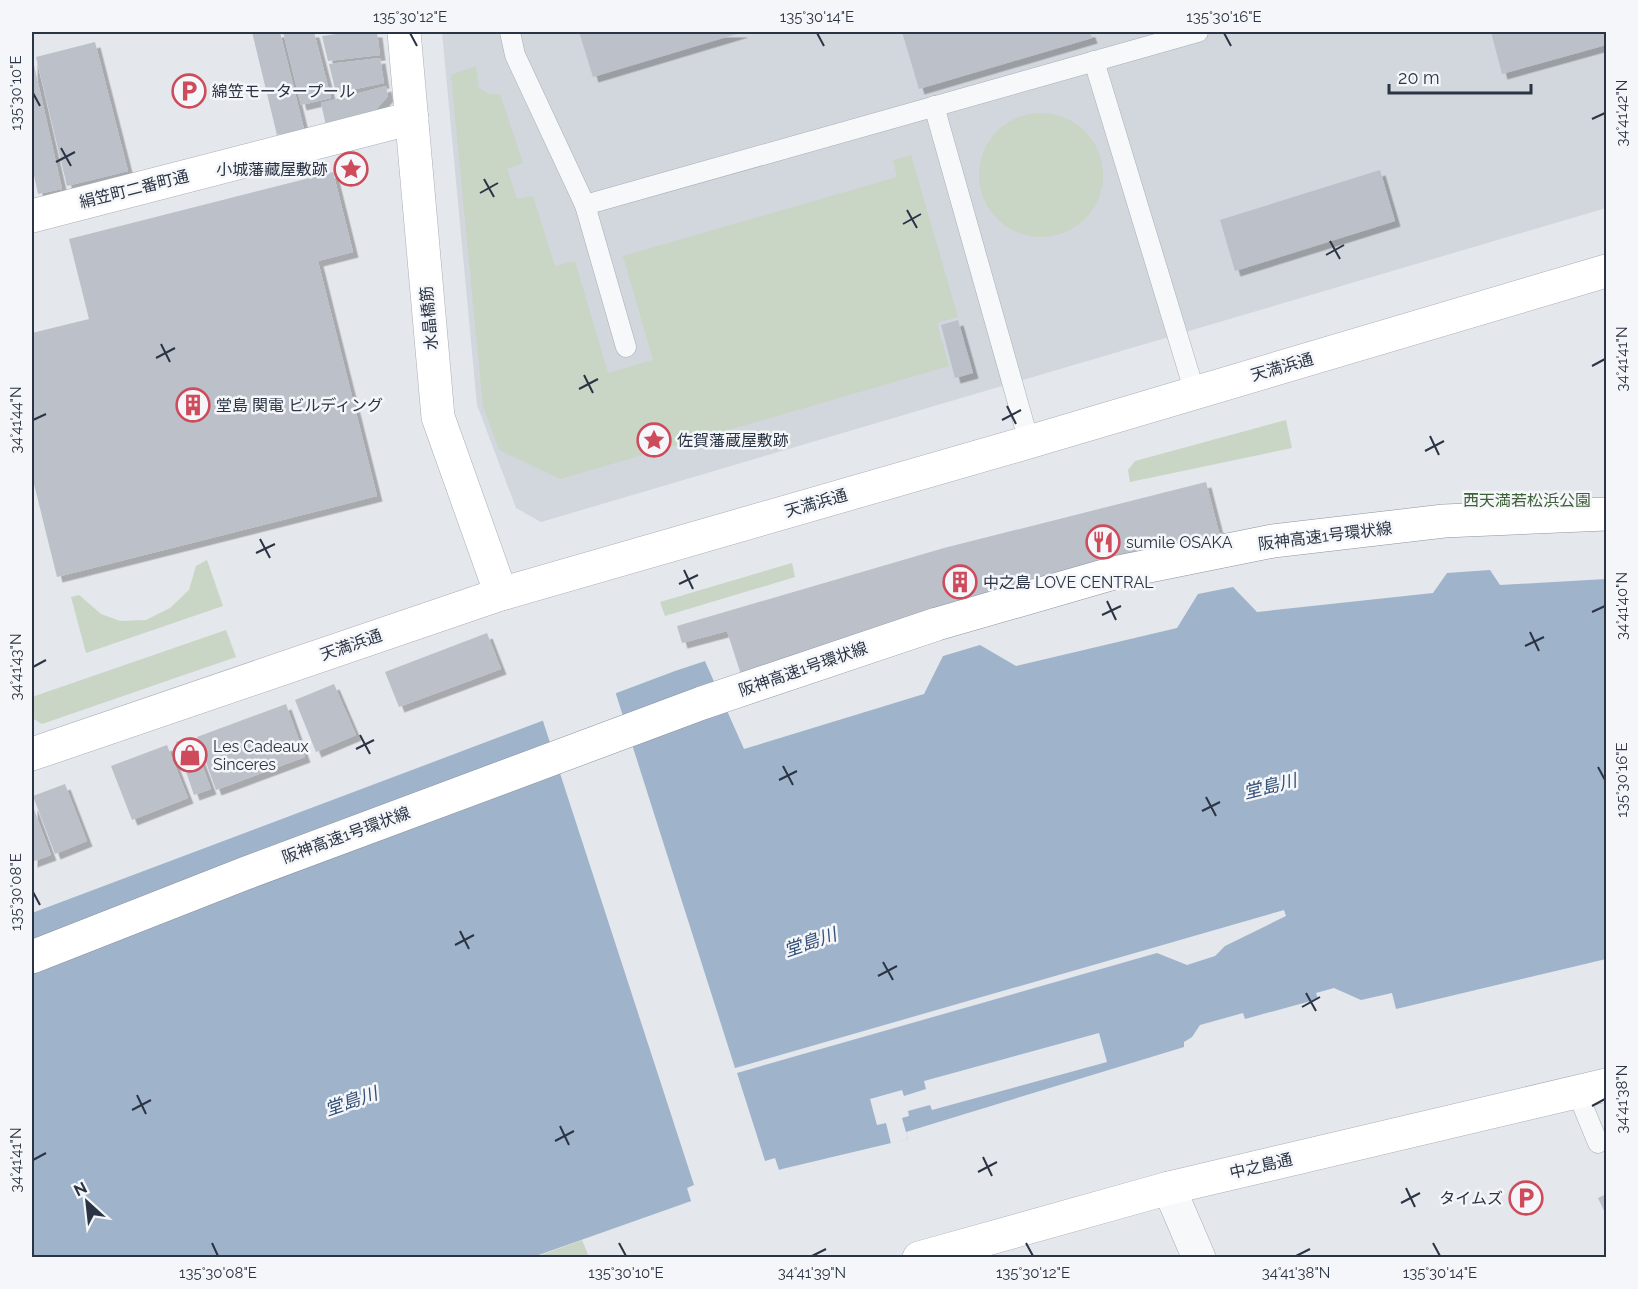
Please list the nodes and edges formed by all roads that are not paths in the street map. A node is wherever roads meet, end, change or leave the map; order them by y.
1 (404, 32) edge
2 (510, 32) edge
3 (1198, 32) edge
4 (1094, 61) junction
5 (934, 106) junction
6 (412, 118) junction
7 (585, 205) junction
8 (32, 216) edge
9 (1606, 271) edge
10 (626, 347) dead end
11 (1195, 393) junction
12 (1029, 442) junction
13 (1606, 500) edge
14 (1606, 514) edge
15 (1444, 521) junction
16 (501, 594) junction
17 (32, 754) edge
18 (32, 957) edge
19 (1592, 1088) edge
20 (1598, 1143) dead end
21 (1169, 1188) junction
22 (919, 1257) edge
23 (1199, 1257) edge

1 - 6 main road, 水晶橋筋
2 - 7 lane
3 - 4 lane
4 - 5 lane
4 - 11 lane
5 - 7 lane
5 - 12 lane
6 - 8 main road, 絹笠町二番町通
6 - 16 main road, 水晶橋筋
7 - 10 lane
9 - 11 main road, 天満浜通
11 - 12 main road, 天満浜通
12 - 16 main road, 天満浜通
13 - 15 main road
14 - 15 main road, 阪神高速1号環状線
15 - 18 main road, 阪神高速1号環状線
16 - 17 main road, 天満浜通
19 - 20 lane
19 - 21 main road, 中之島通
21 - 22 main road, 中之島通
21 - 23 street

